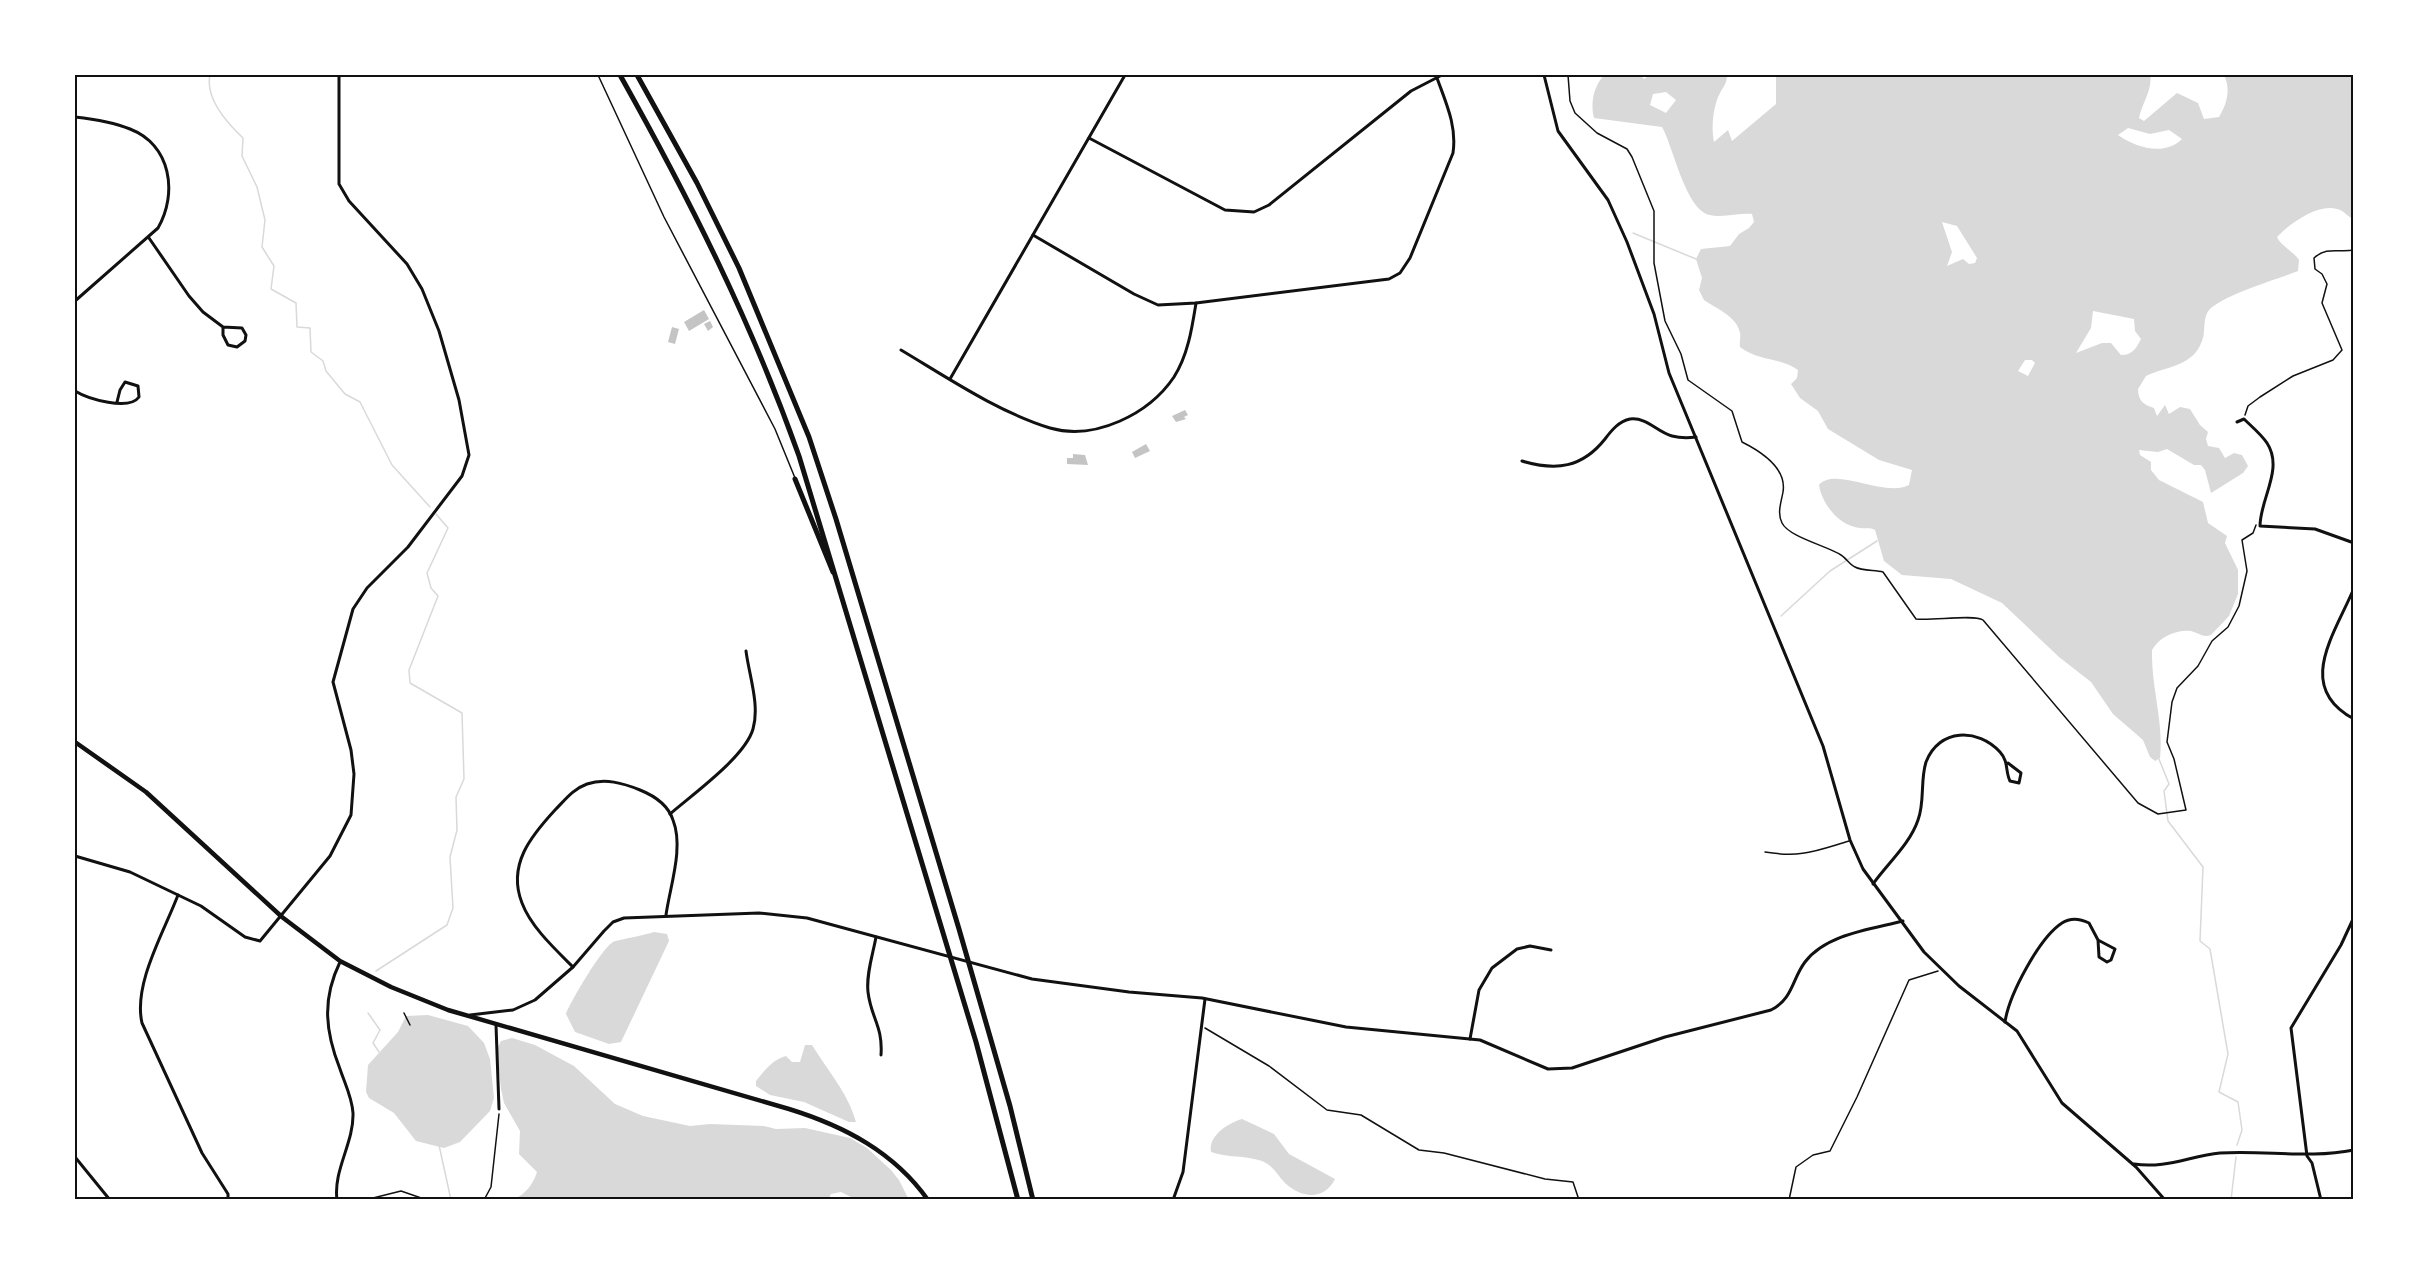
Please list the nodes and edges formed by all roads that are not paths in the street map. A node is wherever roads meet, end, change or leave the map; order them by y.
1 (339, 75) edge
2 (598, 75) edge
3 (620, 75) edge
4 (637, 75) edge
5 (1125, 75) edge
6 (1442, 75) edge
7 (1544, 75) edge
8 (1437, 78) junction
9 (75, 117) edge
10 (1089, 138) junction
11 (1033, 236) junction
12 (149, 238) junction
13 (75, 301) edge
14 (1196, 303) junction
15 (223, 327) junction
16 (901, 350) dead end
17 (950, 378) junction
18 (75, 391) edge
19 (117, 402) junction
20 (2237, 422) dead end
21 (1696, 437) junction
22 (1522, 461) dead end
23 (795, 479) joint
24 (2354, 543) edge
25 (2354, 588) edge
26 (844, 598) junction
27 (746, 651) dead end
28 (2354, 719) edge
29 (75, 742) edge
30 (2008, 763) junction
31 (670, 814) junction
32 (1850, 840) junction
33 (1765, 852) dead end
34 (75, 856) edge
35 (1873, 884) junction
36 (178, 896) junction
37 (666, 915) junction
38 (282, 917) junction
39 (2354, 918) edge
40 (1903, 921) junction
41 (876, 937) junction
42 (2098, 940) junction
43 (1551, 950) dead end
44 (340, 961) junction
45 (573, 967) junction
46 (1205, 999) junction
47 (466, 1015) junction
48 (2004, 1022) junction
49 (496, 1024) junction
50 (1470, 1039) junction
51 (881, 1055) dead end
52 (499, 1109) road end
53 (2354, 1150) edge
54 (2307, 1156) junction
55 (75, 1157) edge
56 (2132, 1164) junction
57 (110, 1200) edge
58 (228, 1200) edge
59 (337, 1200) edge
60 (928, 1200) edge
61 (1018, 1200) edge
62 (1034, 1200) edge
63 (1173, 1200) edge
64 (2165, 1200) edge
65 (2321, 1200) edge

1 - 38 street
2 - 23 lane
3 - 26 highway
4 - 62 highway
5 - 10 street
6 - 8 street
7 - 21 street
8 - 10 street
8 - 14 street
9 - 12 street
10 - 11 street
11 - 14 street
11 - 17 street
12 - 13 street
12 - 15 street
14 - 17 street
15 - 15 street
16 - 17 street
18 - 19 street
19 - 19 street
20 - 24 street
21 - 22 street
21 - 32 street
23 - 26 highway
25 - 28 street
26 - 61 highway
27 - 31 street
29 - 38 main road
30 - 30 street
30 - 35 street
31 - 37 street
31 - 45 street
32 - 33 lane
32 - 35 street
34 - 36 street
35 - 40 street
36 - 38 street
36 - 58 street
37 - 41 street
37 - 45 street
38 - 44 main road
39 - 54 street
40 - 48 street
40 - 50 street
41 - 46 street
41 - 51 street
42 - 42 street
42 - 48 street
43 - 50 street
44 - 47 main road
44 - 59 street
45 - 47 street
46 - 50 street
46 - 63 street
47 - 49 main road
48 - 56 street
49 - 52 street
49 - 60 main road
53 - 54 street
54 - 56 street
54 - 65 street
55 - 57 street
56 - 64 street

